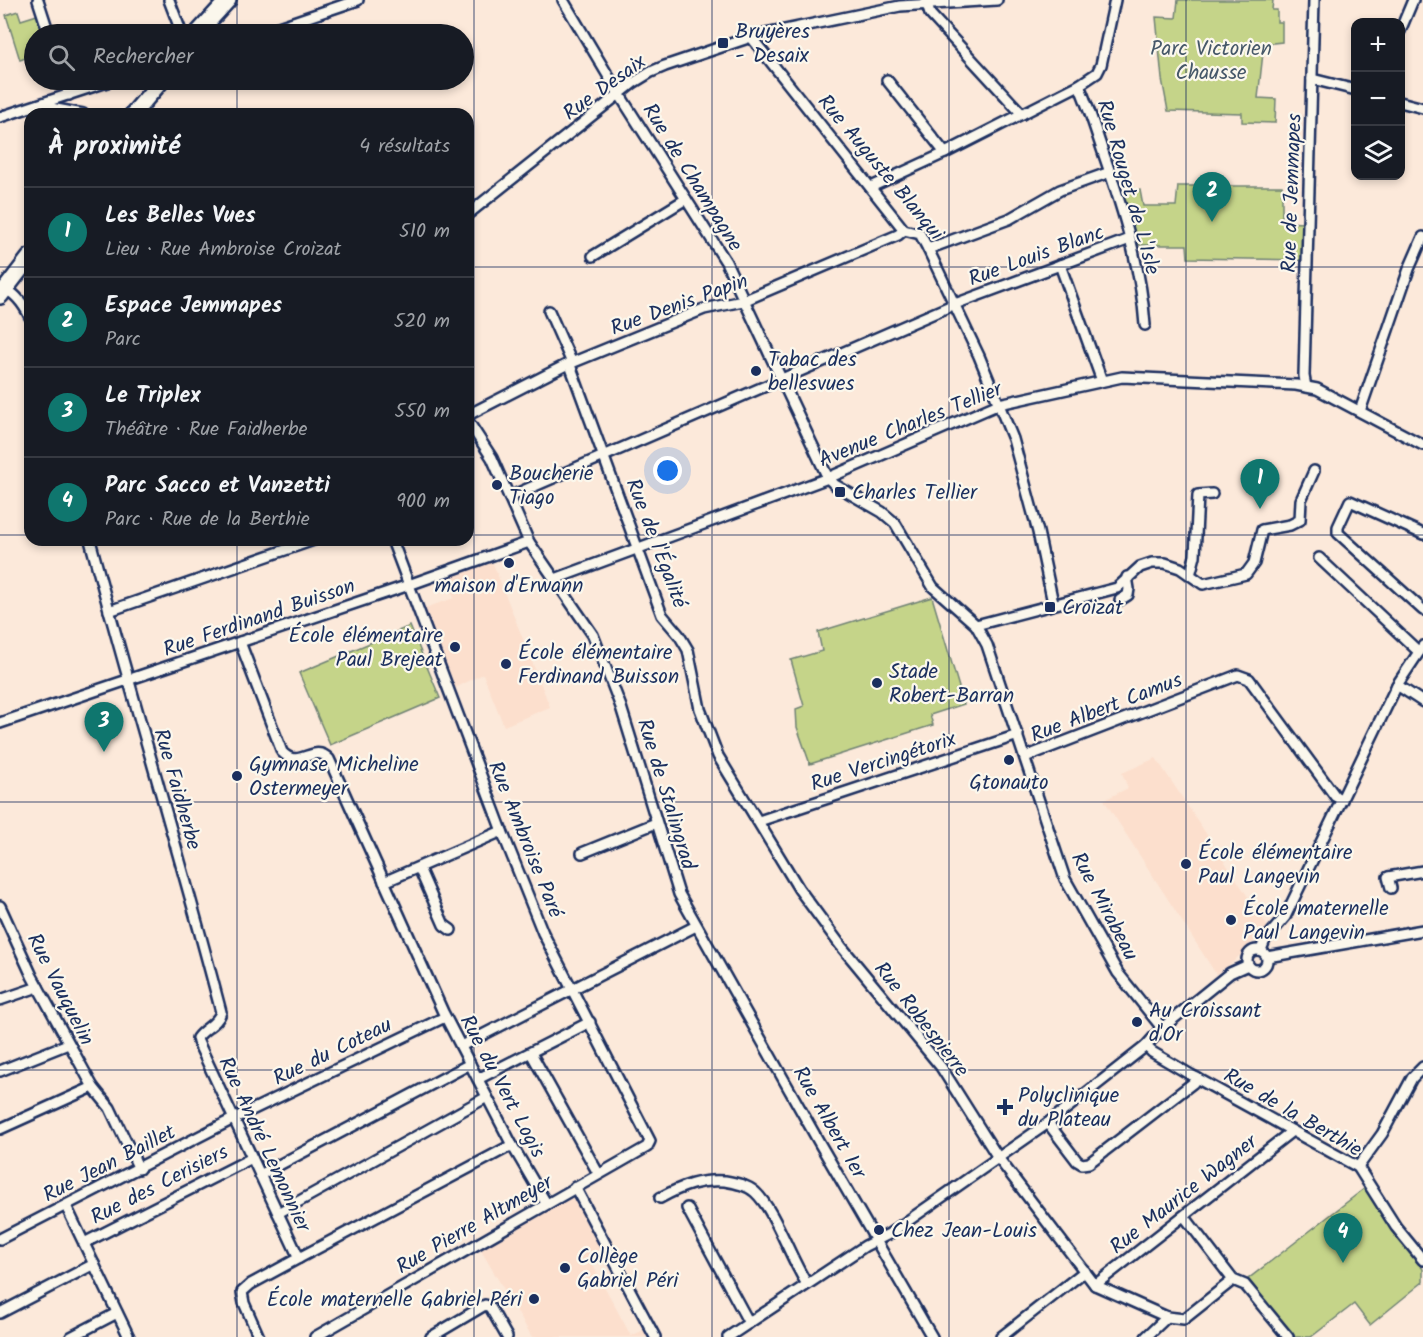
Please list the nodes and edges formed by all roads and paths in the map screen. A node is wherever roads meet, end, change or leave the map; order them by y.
1 (38, 0) edge
2 (169, 0) edge
3 (228, 0) edge
4 (233, 0) edge
5 (358, 0) edge
6 (563, 0) edge
7 (997, 0) edge
8 (1115, 0) edge
9 (1314, 0) edge
10 (1413, 0) edge
11 (927, 5) junction
12 (1405, 21) edge
13 (46, 24) edge
14 (178, 24) edge
15 (206, 24) edge
16 (216, 24) edge
17 (287, 24) edge
18 (751, 37) junction
19 (1312, 79) junction
20 (887, 80) dead end
21 (1079, 86) junction
22 (1351, 89) edge
23 (67, 90) edge
24 (84, 90) edge
25 (153, 90) edge
26 (165, 90) edge
27 (69, 95) junction
28 (619, 95) junction
29 (1405, 103) edge
30 (40, 106) junction
31 (33, 108) edge
32 (51, 108) edge
33 (138, 108) edge
34 (151, 108) edge
35 (1423, 108) edge
36 (24, 110) edge
37 (1022, 114) junction
38 (0, 117) edge
39 (945, 153) junction
40 (1110, 172) junction
41 (871, 187) junction
42 (686, 200) junction
43 (474, 209) edge
44 (904, 230) junction
45 (1423, 237) edge
46 (1130, 239) junction
47 (928, 249) junction
48 (24, 252) edge
49 (593, 256) dead end
50 (24, 263) edge
51 (1060, 265) junction
52 (1, 288) edge
53 (742, 300) junction
54 (955, 304) junction
55 (24, 308) edge
56 (549, 311) dead end
57 (1145, 325) dead end
58 (571, 364) junction
59 (780, 380) junction
60 (1102, 381) junction
61 (1306, 387) junction
62 (999, 404) junction
63 (1360, 411) junction
64 (474, 412) edge
65 (474, 430) edge
66 (1423, 445) edge
67 (604, 456) junction
68 (1314, 471) dead end
69 (828, 478) junction
70 (1212, 494) dead end
71 (509, 497) junction
72 (1423, 534) edge
73 (529, 542) junction
74 (92, 546) edge
75 (296, 546) edge
76 (394, 546) edge
77 (638, 548) junction
78 (1319, 558) dead end
79 (1190, 575) junction
80 (1127, 578) junction
81 (555, 579) junction
82 (408, 585) junction
83 (1120, 600) dead end
84 (1053, 603) junction
85 (109, 610) junction
86 (1423, 610) edge
87 (976, 625) junction
88 (240, 642) junction
89 (1421, 649) edge
90 (128, 680) junction
91 (1397, 685) junction
92 (1423, 702) edge
93 (0, 723) edge
94 (1018, 735) junction
95 (1025, 757) junction
96 (1342, 800) junction
97 (759, 821) junction
98 (656, 822) junction
99 (502, 831) junction
100 (582, 853) dead end
101 (419, 868) junction
102 (1423, 871) edge
103 (384, 882) junction
104 (799, 888) joint
105 (1391, 888) dead end
106 (0, 906) edge
107 (696, 926) junction
108 (451, 930) dead end
109 (1423, 930) edge
110 (1264, 954) junction
111 (1248, 965) junction
112 (38, 987) junction
113 (573, 989) junction
114 (0, 1000) edge
115 (445, 1017) junction
116 (590, 1022) junction
117 (1162, 1028) junction
118 (197, 1038) joint
119 (68, 1044) junction
120 (460, 1046) junction
121 (1146, 1046) junction
122 (531, 1053) junction
123 (470, 1064) junction
124 (1423, 1066) edge
125 (0, 1071) edge
126 (1197, 1078) junction
127 (478, 1079) junction
128 (93, 1087) junction
129 (487, 1097) junction
130 (234, 1118) junction
131 (1048, 1123) junction
132 (0, 1129) edge
133 (1292, 1131) junction
134 (650, 1141) joint
135 (512, 1145) junction
136 (252, 1158) junction
137 (999, 1159) junction
138 (1358, 1167) junction
139 (139, 1168) junction
140 (598, 1173) junction
141 (260, 1175) junction
142 (575, 1186) junction
143 (660, 1198) dead end
144 (546, 1203) junction
145 (66, 1206) junction
146 (687, 1208) dead end
147 (278, 1214) junction
148 (1184, 1216) junction
149 (0, 1239) edge
150 (877, 1239) junction
151 (84, 1243) junction
152 (299, 1258) junction
153 (1423, 1260) edge
154 (94, 1264) junction
155 (1085, 1271) junction
156 (1233, 1280) junction
157 (807, 1284) junction
158 (1095, 1286) junction
159 (0, 1313) edge
160 (117, 1313) junction
161 (1167, 1317) junction
162 (748, 1323) junction
163 (71, 1337) edge
164 (129, 1337) edge
165 (259, 1337) edge
166 (315, 1337) edge
167 (431, 1337) edge
168 (507, 1337) edge
169 (656, 1337) edge
170 (728, 1337) edge
171 (932, 1337) edge
172 (1001, 1337) edge
173 (1146, 1337) edge
174 (1288, 1337) edge

1 - 13 street
2 - 14 street
3 - 15 main road
4 - 16 main road
5 - 17 street
6 - 28 street, Rue de Champagne
7 - 11 street, Rue Desaix
8 - 21 street, Rue Rouget de L'Isle
9 - 19 street, Rue de Jemmapes
10 - 12 street
11 - 18 street, Rue Desaix
11 - 37 street
18 - 28 street, Rue Desaix
18 - 41 street, Rue Auguste Blanqui
19 - 22 street
19 - 61 street, Rue de Jemmapes
20 - 39 street
21 - 37 street
21 - 40 street, Rue Rouget de L'Isle
23 - 27 street
24 - 27 street
25 - 33 main road
26 - 34 main road
27 - 30 street
28 - 42 street, Rue de Champagne
28 - 43 street, Rue Desaix
29 - 35 street
30 - 31 street
30 - 32 street
36 - 38 street
37 - 39 street
39 - 41 street
40 - 46 street, Rue Rouget de L'Isle
40 - 47 street
41 - 44 street, Rue Auguste Blanqui
42 - 49 street
42 - 53 street, Rue de Champagne
44 - 47 street, Rue Auguste Blanqui
44 - 53 street, Rue Denis Papin
45 - 63 street
46 - 51 street, Rue Louis Blanc
46 - 57 street, Rue Rouget de L'Isle
47 - 54 street, Rue Auguste Blanqui
48 - 52 main road
50 - 52 main road
51 - 54 street, Rue Louis Blanc
51 - 60 street
52 - 55 street
53 - 58 street, Rue Denis Papin
53 - 59 street, Rue de Champagne
54 - 59 street, Rue Louis Blanc
54 - 62 street, Rue Auguste Blanqui
56 - 58 street, Rue de l'Égalité
58 - 64 street, Rue Denis Papin
58 - 67 street, Rue de l'Égalité
59 - 67 street, Rue Louis Blanc
59 - 69 street, Rue de Champagne
60 - 61 street, Avenue Charles Tellier
60 - 62 street, Avenue Charles Tellier
61 - 63 street, Avenue Charles Tellier
62 - 69 street, Avenue Charles Tellier
62 - 84 street, Rue Auguste Blanqui
63 - 66 street, Avenue Charles Tellier
65 - 71 street, Rue de Stalingrad
67 - 71 street, Rue Louis Blanc
67 - 77 street, Rue de l'Égalité
68 - 79 street
69 - 77 street, Avenue Charles Tellier
69 - 87 street
70 - 79 street
71 - 73 street, Rue de Stalingrad
72 - 86 street
73 - 81 street, Rue de Stalingrad
73 - 82 street, Rue Ferdinand Buisson
74 - 85 street, Rue Faidherbe
75 - 85 street
76 - 82 street, Rue Ambroise Paré
77 - 81 street, Avenue Charles Tellier
77 - 97 street, Rue de l'Égalité
78 - 89 street
79 - 80 street
80 - 83 street
80 - 84 street
81 - 98 street, Rue de Stalingrad
82 - 88 street, Rue Ferdinand Buisson
82 - 99 street, Rue Ambroise Paré
84 - 87 street
85 - 90 street, Rue Faidherbe
87 - 94 street, Rue Mirabeau
88 - 90 street, Rue Ferdinand Buisson
88 - 103 street, Rue du Vert Logis
89 - 91 street
90 - 93 street, Rue Ferdinand Buisson
90 - 118 street, Rue Faidherbe
91 - 92 street
91 - 96 street
94 - 95 street, Rue Mirabeau
94 - 97 street, Rue Vercingétorix
95 - 96 street, Rue Albert Camus
95 - 117 street, Rue Mirabeau
96 - 110 street
97 - 104 street, Rue de l'Égalité
98 - 100 street
98 - 107 street, Rue de Stalingrad
99 - 101 street
99 - 113 street, Rue Ambroise Paré
101 - 103 street
101 - 108 street
102 - 105 street
103 - 115 street, Rue du Vert Logis
104 - 137 street, Rue Robespierre
106 - 112 street, Rue Vauquelin
107 - 113 street
107 - 150 street, Rue Albert 1er
109 - 110 street
110 - 111 street
110 - 111 street
111 - 117 street
112 - 114 street
112 - 119 street, Rue Vauquelin
113 - 116 street, Rue Ambroise Paré
113 - 120 street
115 - 120 street, Rue du Vert Logis
115 - 130 street, Rue du Coteau
116 - 122 street
116 - 134 street, Rue Ambroise Paré
117 - 121 street
118 - 130 street, Rue André Lemonnier
119 - 125 street
119 - 128 street, Rue Vauquelin
120 - 123 street, Rue du Vert Logis
121 - 126 street, Rue de la Berthie
121 - 131 street
122 - 127 street
122 - 140 street
123 - 127 street, Rue du Vert Logis
123 - 141 street
124 - 138 street
126 - 131 street
126 - 133 street, Rue de la Berthie
127 - 129 street, Rue du Vert Logis
128 - 132 street
128 - 139 street, Rue Vauquelin
129 - 135 street, Rue du Vert Logis
129 - 147 street
130 - 136 street, Rue André Lemonnier
130 - 139 street, Rue Jean Baillet
131 - 137 street
133 - 138 street, Rue de la Berthie
133 - 148 street, Rue Maurice Wagner
134 - 140 street, Rue Pierre Altmeyer
135 - 144 street, Rue du Vert Logis
135 - 152 street
136 - 141 street, Rue André Lemonnier
136 - 151 street, Rue des Cerisiers
137 - 150 street
137 - 155 street, Rue Robespierre
138 - 153 street, Rue de la Berthie
139 - 145 street, Rue Jean Baillet
140 - 142 street, Rue Pierre Altmeyer
141 - 147 street, Rue André Lemonnier
142 - 144 street, Rue Pierre Altmeyer
142 - 169 street
143 - 157 street
144 - 166 street, Rue Pierre Altmeyer
145 - 149 street, Rue Jean Baillet
145 - 151 street
146 - 162 street
147 - 152 street, Rue André Lemonnier
148 - 156 street
148 - 158 street, Rue Maurice Wagner
150 - 157 street
150 - 171 street, Rue Albert 1er
151 - 154 street
152 - 165 street, Rue André Lemonnier
154 - 159 street
154 - 160 street
155 - 158 street, Rue Robespierre
155 - 172 street
156 - 161 street
156 - 174 street
157 - 162 street
158 - 161 street
160 - 163 street
160 - 164 street
161 - 173 street
162 - 170 street
167 - 168 street

